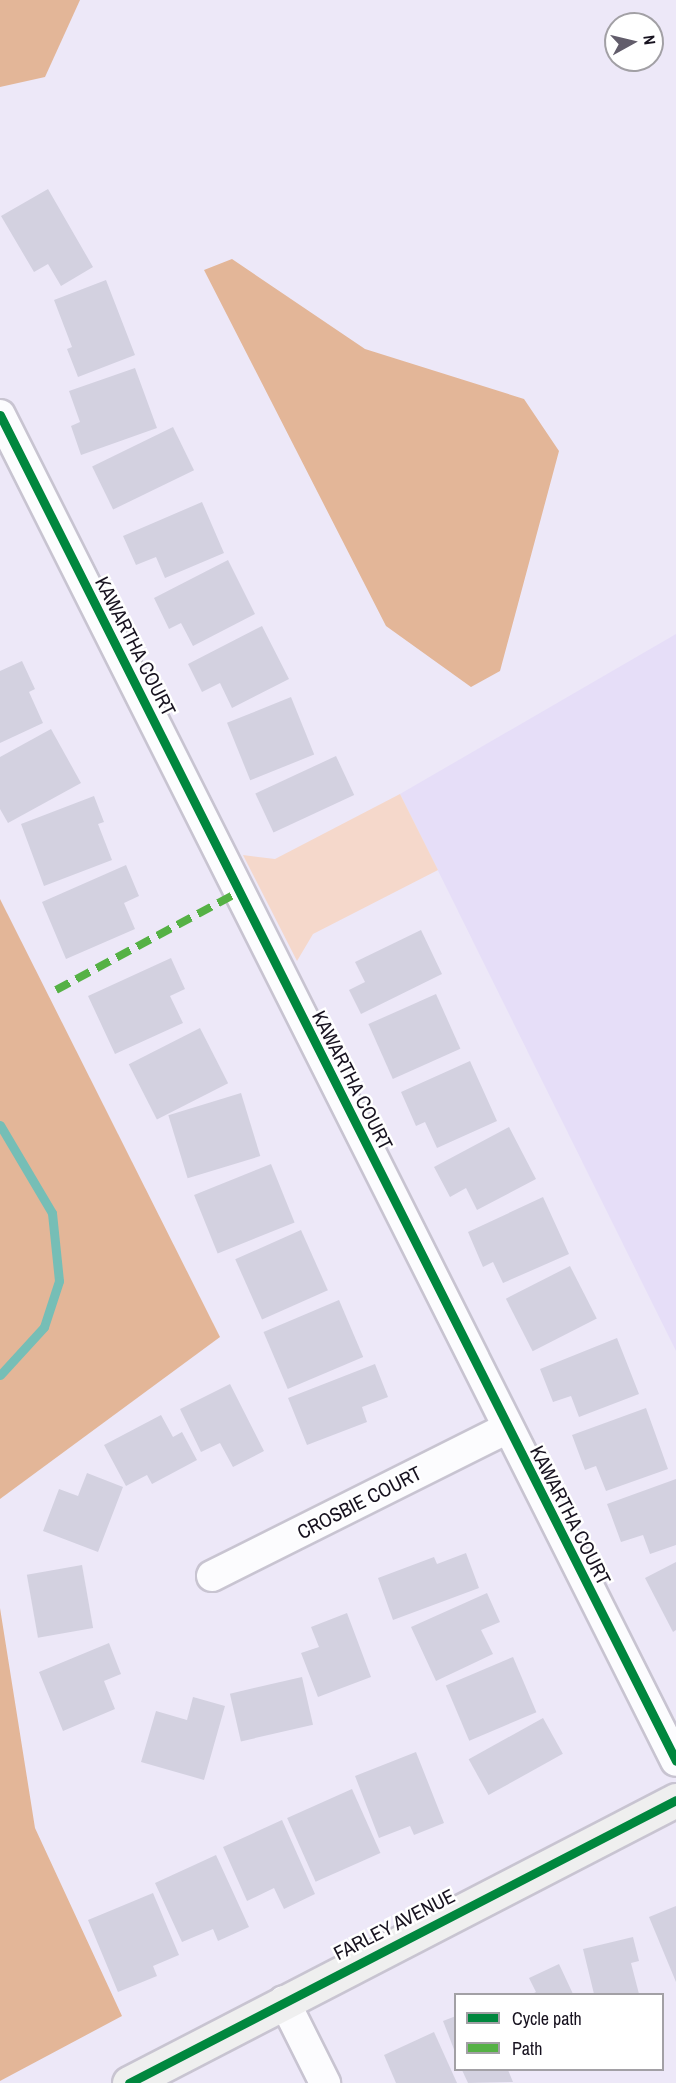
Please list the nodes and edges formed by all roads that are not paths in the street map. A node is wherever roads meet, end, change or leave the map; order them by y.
1 (0, 415) edge
2 (507, 1428) junction
3 (212, 1576) dead end
4 (676, 1761) edge
5 (676, 1800) edge
6 (284, 2001) junction
7 (129, 2083) edge
8 (325, 2083) edge

1 - 2 street, KAWARTHA COURT
2 - 3 street, CROSBIE COURT
2 - 4 street, KAWARTHA COURT
5 - 6 street, FARLEY AVENUE
6 - 7 street, FARLEY AVENUE
6 - 8 street

